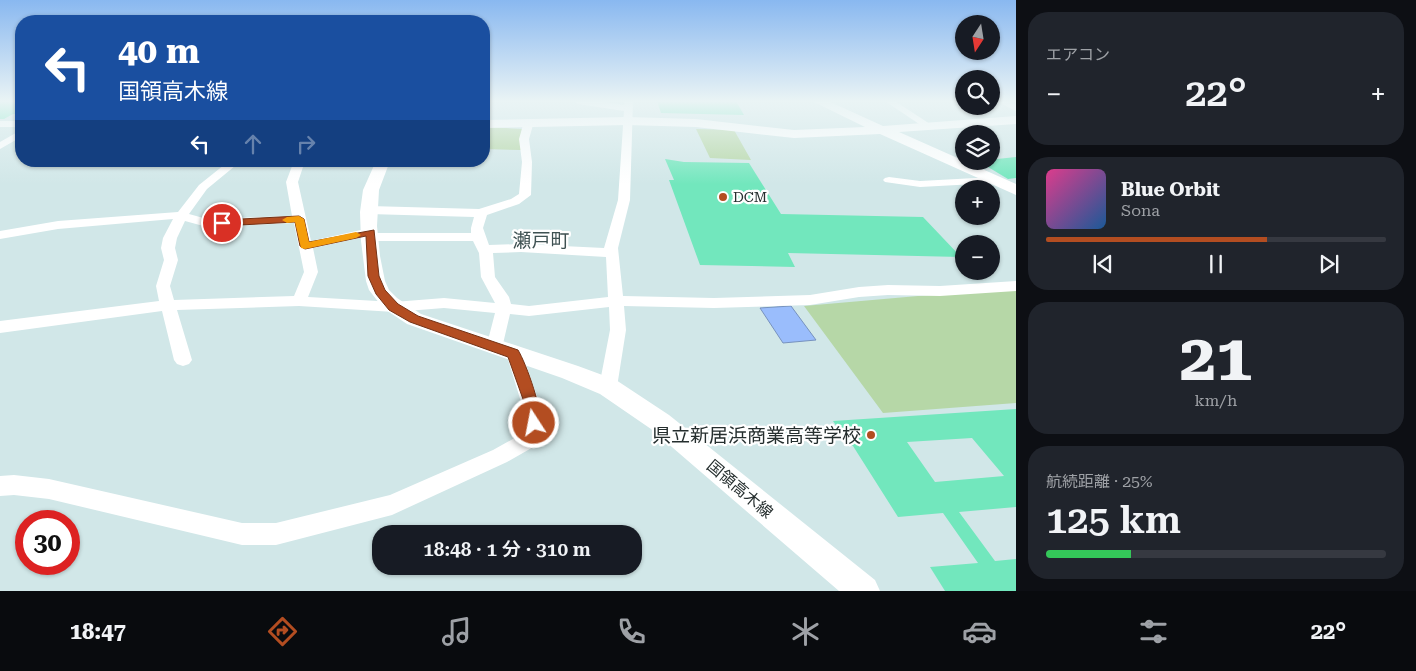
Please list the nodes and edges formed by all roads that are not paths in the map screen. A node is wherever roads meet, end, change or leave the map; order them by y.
1 (527, 129) edge
2 (627, 129) edge
3 (748, 129) edge
4 (879, 129) edge
5 (898, 129) edge
6 (882, 130) junction
7 (15, 137) edge
8 (0, 146) edge
9 (228, 167) edge
10 (298, 167) edge
11 (380, 167) edge
12 (889, 180) dead end
13 (994, 180) edge
14 (955, 182) edge
15 (1000, 183) edge
16 (1016, 190) edge
17 (481, 213) junction
18 (181, 216) junction
19 (299, 219) junction
20 (370, 226) junction
21 (0, 235) edge
22 (481, 243) junction
23 (305, 246) junction
24 (612, 253) junction
25 (1016, 286) edge
26 (299, 300) junction
27 (617, 301) junction
28 (168, 305) junction
29 (394, 307) junction
30 (504, 308) junction
31 (0, 327) edge
32 (504, 351) junction
33 (183, 360) dead end
34 (608, 387) junction
35 (0, 486) edge
36 (864, 591) edge

1 - 17 street
2 - 24 street
3 - 6 street
4 - 6 street
5 - 6 street
6 - 13 street
7 - 8 street
9 - 18 street
10 - 19 street
11 - 20 street, 国領高木線
12 - 14 street
15 - 16 street
17 - 20 street
17 - 22 street
18 - 19 street
18 - 21 street
18 - 28 street
19 - 23 street
20 - 22 street
20 - 23 street
20 - 29 street, 国領高木線
22 - 24 street
22 - 30 street
23 - 26 street
24 - 27 street
25 - 27 street
26 - 28 street
26 - 29 street
27 - 30 street
27 - 34 street
28 - 31 street
28 - 33 street
29 - 30 street
29 - 32 street, 国領高木線
30 - 32 street
32 - 34 street, 国領高木線
32 - 35 street
34 - 36 street, 国領高木線

